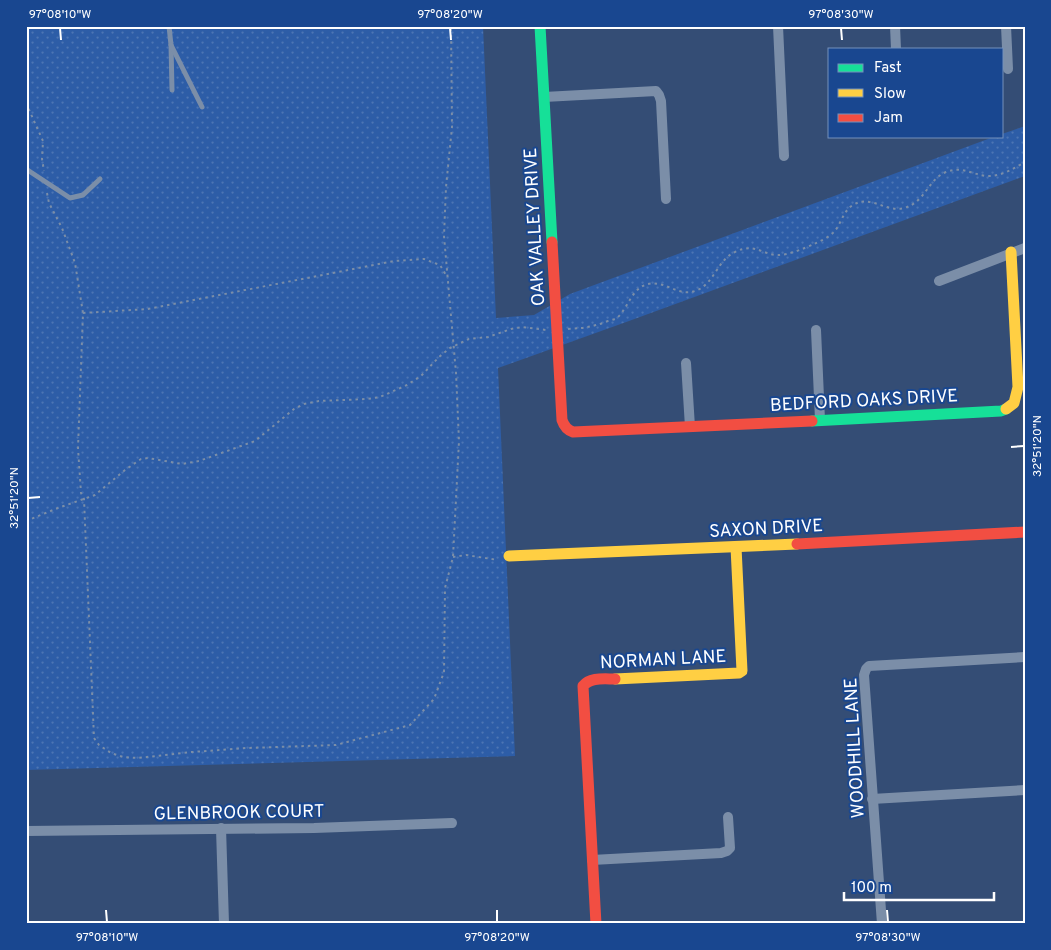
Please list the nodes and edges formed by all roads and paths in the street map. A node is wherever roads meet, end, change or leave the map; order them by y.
1 (169, 26) edge
2 (451, 26) edge
3 (540, 26) edge
4 (778, 26) edge
5 (895, 26) edge
6 (1006, 26) edge
7 (171, 45) junction
8 (896, 48) edge
9 (1008, 69) dead end
10 (172, 90) dead end
11 (544, 97) junction
12 (26, 103) edge
13 (202, 107) dead end
14 (784, 156) dead end
15 (1025, 162) edge
16 (26, 169) edge
17 (100, 179) dead end
18 (45, 182) junction
19 (666, 199) dead end
20 (1025, 248) edge
21 (1011, 252) junction
22 (447, 276) junction
23 (939, 281) dead end
24 (83, 313) junction
25 (557, 330) junction
26 (816, 330) dead end
27 (453, 346) junction
28 (686, 363) dead end
29 (820, 420) junction
30 (564, 426) joint
31 (690, 427) junction
32 (84, 499) junction
33 (26, 521) edge
34 (1025, 532) edge
35 (736, 547) junction
36 (453, 557) junction
37 (504, 558) joint
38 (1025, 657) edge
39 (1025, 790) edge
40 (872, 799) junction
41 (728, 818) dead end
42 (452, 823) dead end
43 (222, 828) junction
44 (26, 831) edge
45 (592, 860) junction
46 (224, 924) edge
47 (596, 924) edge
48 (882, 924) edge

1 - 7 lane
2 - 22 path
3 - 11 street, OAK VALLEY DRIVE
4 - 14 street
5 - 8 street
6 - 9 street
7 - 10 lane
7 - 13 lane
11 - 19 street
11 - 25 street, OAK VALLEY DRIVE
12 - 18 path
15 - 25 path
16 - 18 lane
17 - 18 lane
18 - 24 path
20 - 21 street
21 - 23 street
21 - 29 street, BEDFORD OAKS DRIVE
22 - 24 path
22 - 27 path
24 - 32 path
25 - 27 path
25 - 30 street, OAK VALLEY DRIVE
26 - 29 street
27 - 32 path
27 - 36 path
28 - 31 street
29 - 31 street, BEDFORD OAKS DRIVE
30 - 31 street, BEDFORD OAKS DRIVE
32 - 33 path
32 - 36 path
34 - 35 street, SAXON DRIVE
35 - 37 street, SAXON DRIVE
35 - 45 street, NORMAN LANE
36 - 37 path
38 - 40 street, WOODHILL LANE
39 - 40 street
40 - 48 street, WOODHILL LANE
41 - 45 street
42 - 43 street, GLENBROOK COURT
43 - 44 street, GLENBROOK COURT
43 - 46 street
45 - 47 street, NORMAN LANE

